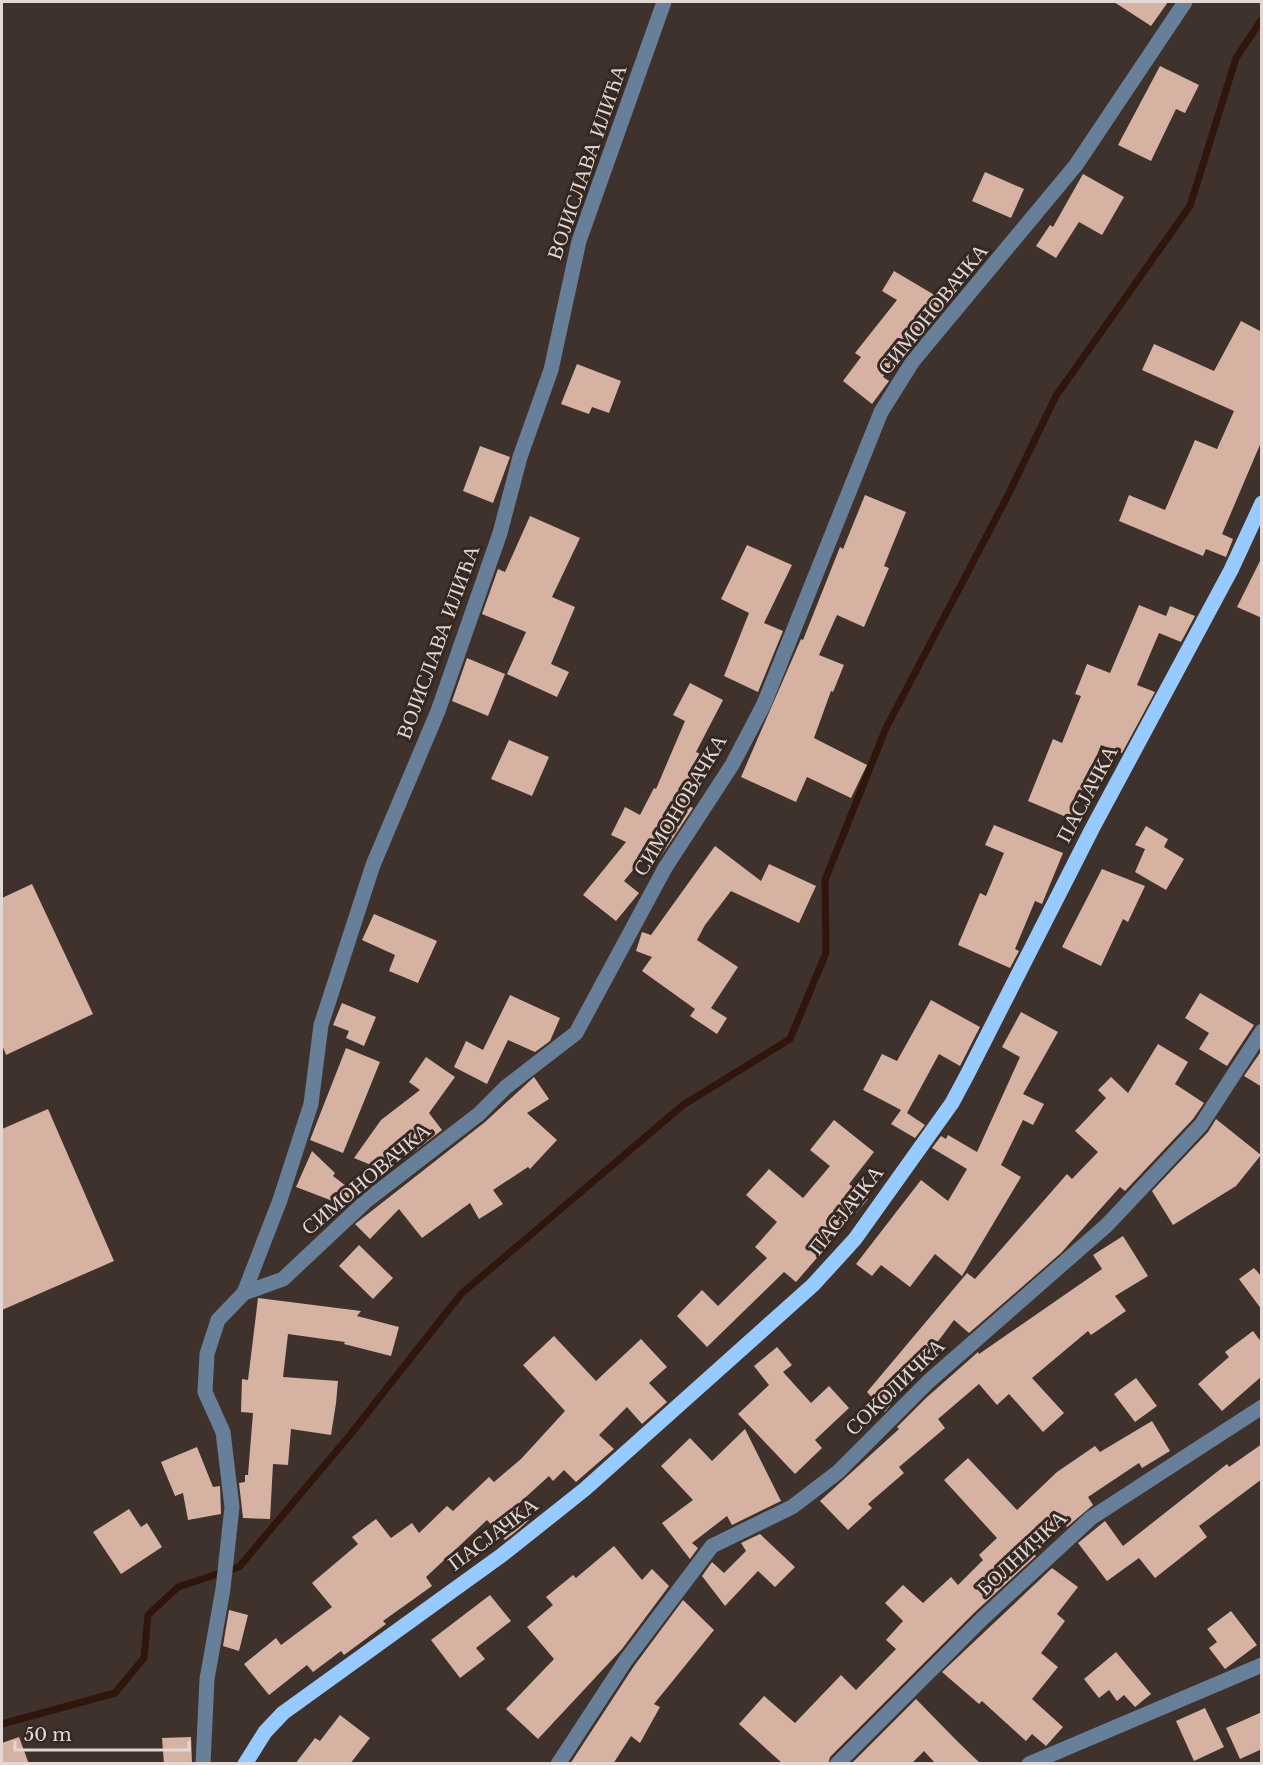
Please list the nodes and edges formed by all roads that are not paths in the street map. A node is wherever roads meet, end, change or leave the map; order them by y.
1 (664, 2) edge
2 (1185, 2) edge
3 (1262, 503) edge
4 (1262, 1031) edge
5 (244, 1293) junction
6 (1262, 1407) edge
7 (1262, 1665) edge
8 (203, 1764) edge
9 (245, 1764) edge
10 (558, 1764) edge
11 (837, 1764) edge
12 (1029, 1764) edge

1 - 5 street, ВОЈИСЛАВА ИЛИЋА
2 - 5 street, СИМОНОВАЧКА
3 - 9 main road, ПАСЈАЧКА
4 - 10 street, СОКОЛИЧКА
5 - 8 street, СИМОНОВАЧКА
6 - 11 street, БОЛНИЧКА
7 - 12 street

